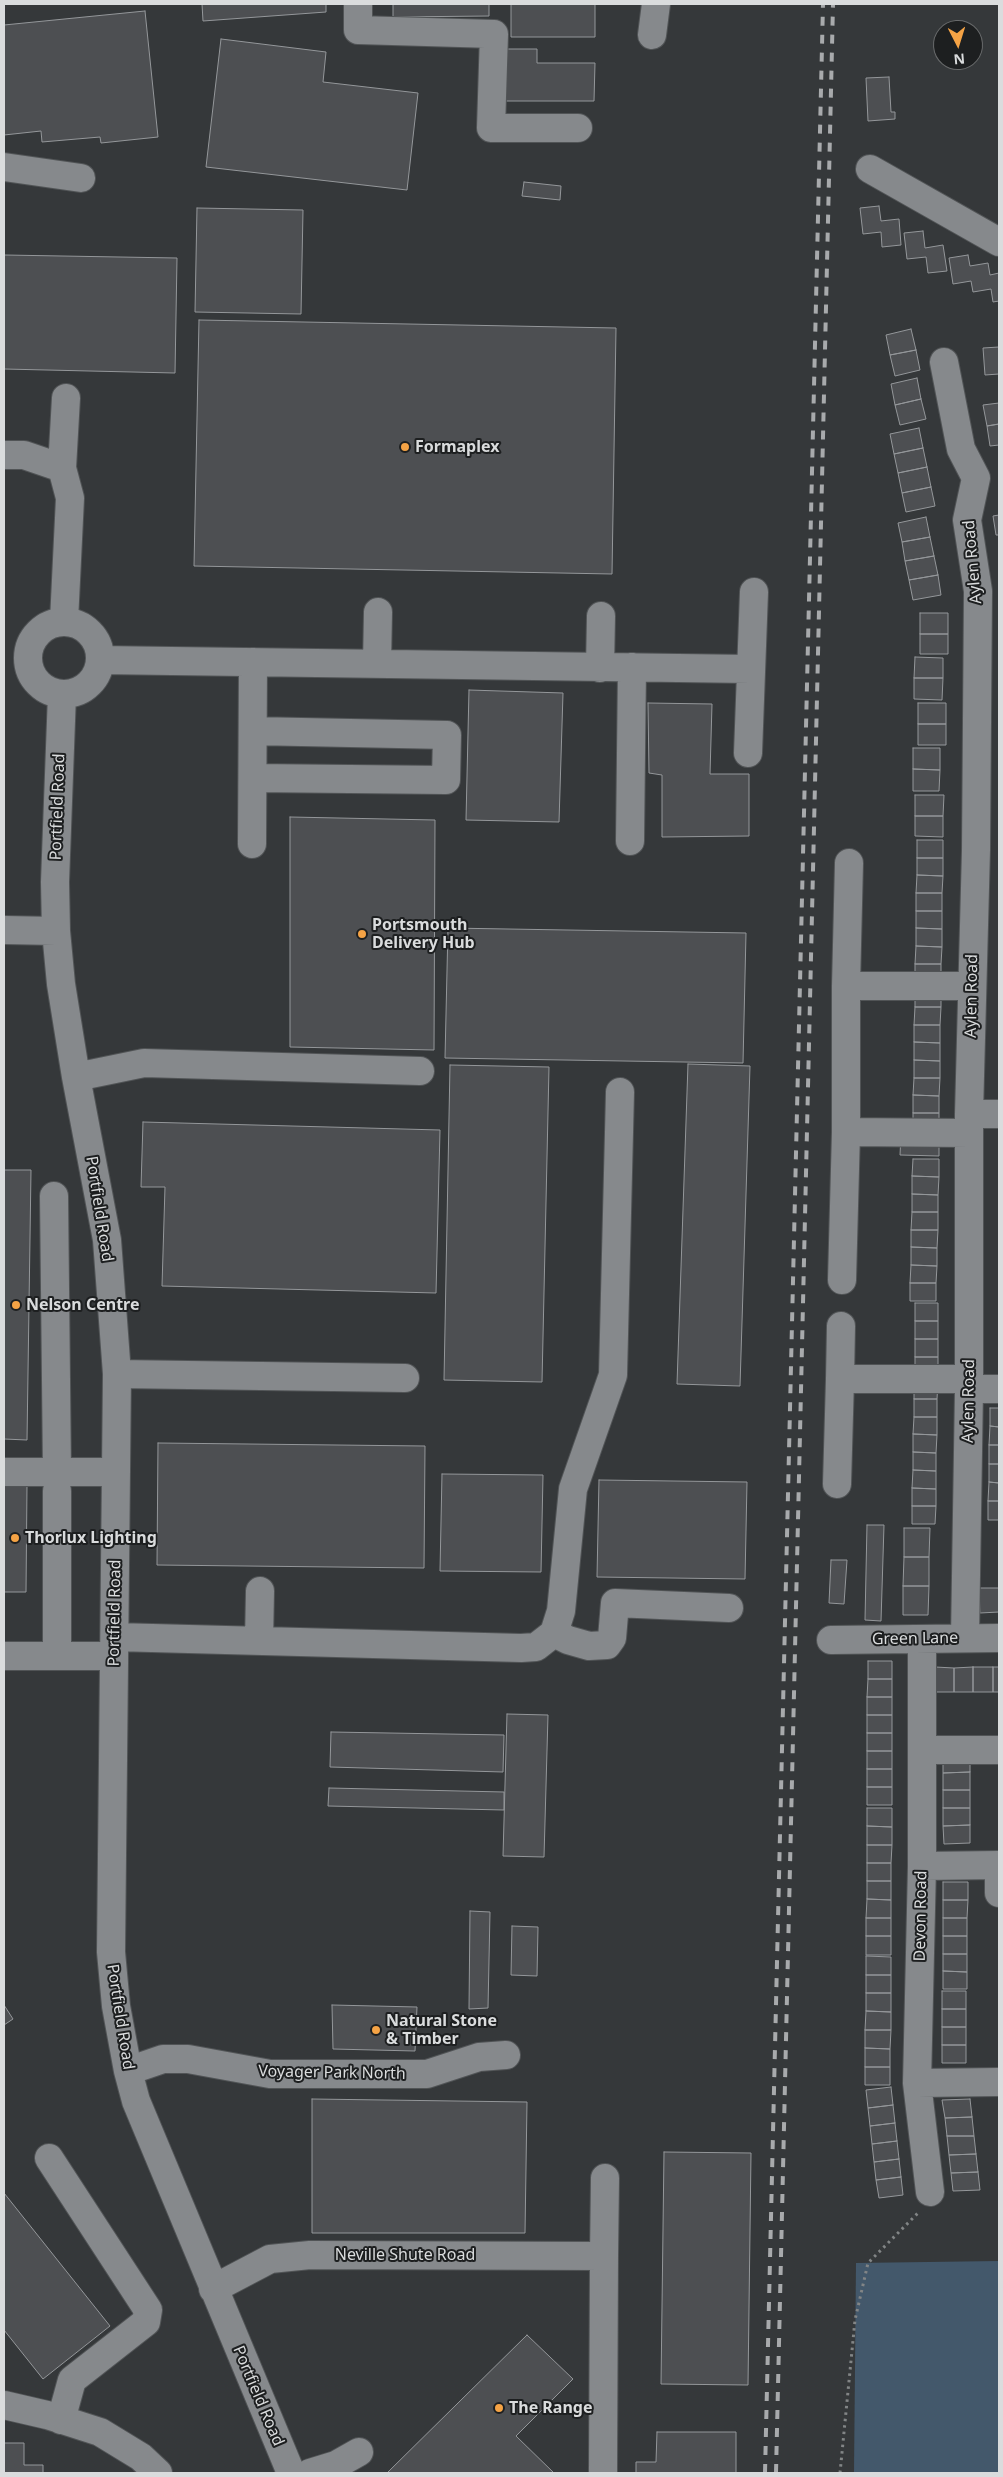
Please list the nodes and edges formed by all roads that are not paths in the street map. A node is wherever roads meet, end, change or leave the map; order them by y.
1 (656, 4) edge
2 (358, 17) edge
3 (652, 35) dead end
4 (578, 128) dead end
5 (4, 168) edge
6 (870, 169) dead end
7 (81, 178) dead end
8 (999, 242) edge
9 (944, 362) dead end
10 (66, 398) dead end
11 (14, 455) edge
12 (62, 468) junction
13 (988, 475) edge
14 (754, 592) dead end
15 (378, 612) dead end
16 (602, 616) dead end
17 (64, 622) junction
18 (16, 654) edge
19 (100, 660) junction
20 (253, 662) junction
21 (377, 664) junction
22 (632, 667) junction
23 (600, 668) junction
24 (750, 669) junction
25 (62, 694) junction
26 (253, 731) junction
27 (748, 753) dead end
28 (253, 778) junction
29 (630, 841) dead end
30 (252, 844) dead end
31 (987, 850) edge
32 (849, 863) dead end
33 (4, 930) edge
34 (56, 930) junction
35 (846, 986) junction
36 (972, 986) junction
37 (420, 1071) dead end
38 (76, 1077) junction
39 (620, 1092) dead end
40 (999, 1114) edge
41 (969, 1124) junction
42 (846, 1132) junction
43 (54, 1196) dead end
44 (842, 1280) dead end
45 (841, 1326) dead end
46 (117, 1374) junction
47 (406, 1378) dead end
48 (840, 1379) junction
49 (969, 1384) junction
50 (999, 1388) edge
51 (4, 1472) edge
52 (116, 1472) junction
53 (57, 1482) junction
54 (837, 1484) dead end
55 (260, 1591) dead end
56 (729, 1608) dead end
57 (965, 1638) junction
58 (999, 1638) edge
59 (545, 1640) junction
60 (831, 1640) dead end
61 (922, 1640) junction
62 (259, 1642) junction
63 (114, 1646) junction
64 (4, 1656) edge
65 (57, 1656) junction
66 (922, 1750) junction
67 (999, 1750) edge
68 (999, 1865) edge
69 (922, 1866) junction
70 (999, 1893) edge
71 (506, 2055) dead end
72 (128, 2071) junction
73 (917, 2082) junction
74 (999, 2082) edge
75 (49, 2158) dead end
76 (605, 2178) dead end
77 (930, 2192) road end
78 (604, 2256) junction
79 (213, 2289) junction
80 (4, 2405) edge
81 (61, 2420) junction
82 (344, 2464) edge
83 (158, 2473) edge
84 (290, 2473) edge
85 (310, 2473) edge
86 (602, 2473) edge

1 - 3 street
2 - 4 street
5 - 7 street
6 - 8 street
9 - 13 street, Aylen Road
10 - 12 street
11 - 12 street
12 - 17 street
13 - 31 street, Aylen Road
14 - 24 street
15 - 21 street
16 - 23 street
17 - 18 street
17 - 19 street
18 - 25 street
19 - 20 street
19 - 25 street
20 - 21 street
20 - 26 street
21 - 23 street
22 - 23 street
22 - 24 street
22 - 29 street
24 - 27 street
25 - 34 street, Portfield Road
26 - 28 street
26 - 28 street
28 - 30 street
31 - 36 street, Aylen Road
32 - 35 street
33 - 34 street
34 - 38 street, Portfield Road
35 - 36 street
35 - 42 street
36 - 41 street, Aylen Road
37 - 38 street
38 - 46 street, Portfield Road
39 - 59 street
40 - 41 street
41 - 42 street
41 - 49 street, Aylen Road
42 - 44 street
43 - 53 street
45 - 48 street
46 - 47 street
46 - 52 street, Portfield Road
48 - 49 street
48 - 54 street
49 - 50 street
49 - 57 street, Aylen Road
51 - 53 street
52 - 53 street
52 - 63 street, Portfield Road
53 - 65 street
55 - 62 street
56 - 59 street
57 - 58 street, Green Lane
57 - 61 street, Green Lane
59 - 62 street
60 - 61 street, Green Lane
61 - 66 street, Devon Road
62 - 63 street
63 - 65 street
63 - 72 street, Portfield Road
64 - 65 street
66 - 67 street
66 - 69 street, Devon Road
68 - 69 street
68 - 70 street
69 - 73 street, Devon Road
71 - 72 street, Voyager Park North
72 - 79 street, Portfield Road
73 - 74 street
73 - 77 street, Devon Road
75 - 81 street
76 - 78 street
78 - 79 street, Neville Shute Road
78 - 86 street
79 - 84 street, Portfield Road
80 - 81 street
81 - 83 street
82 - 85 street

